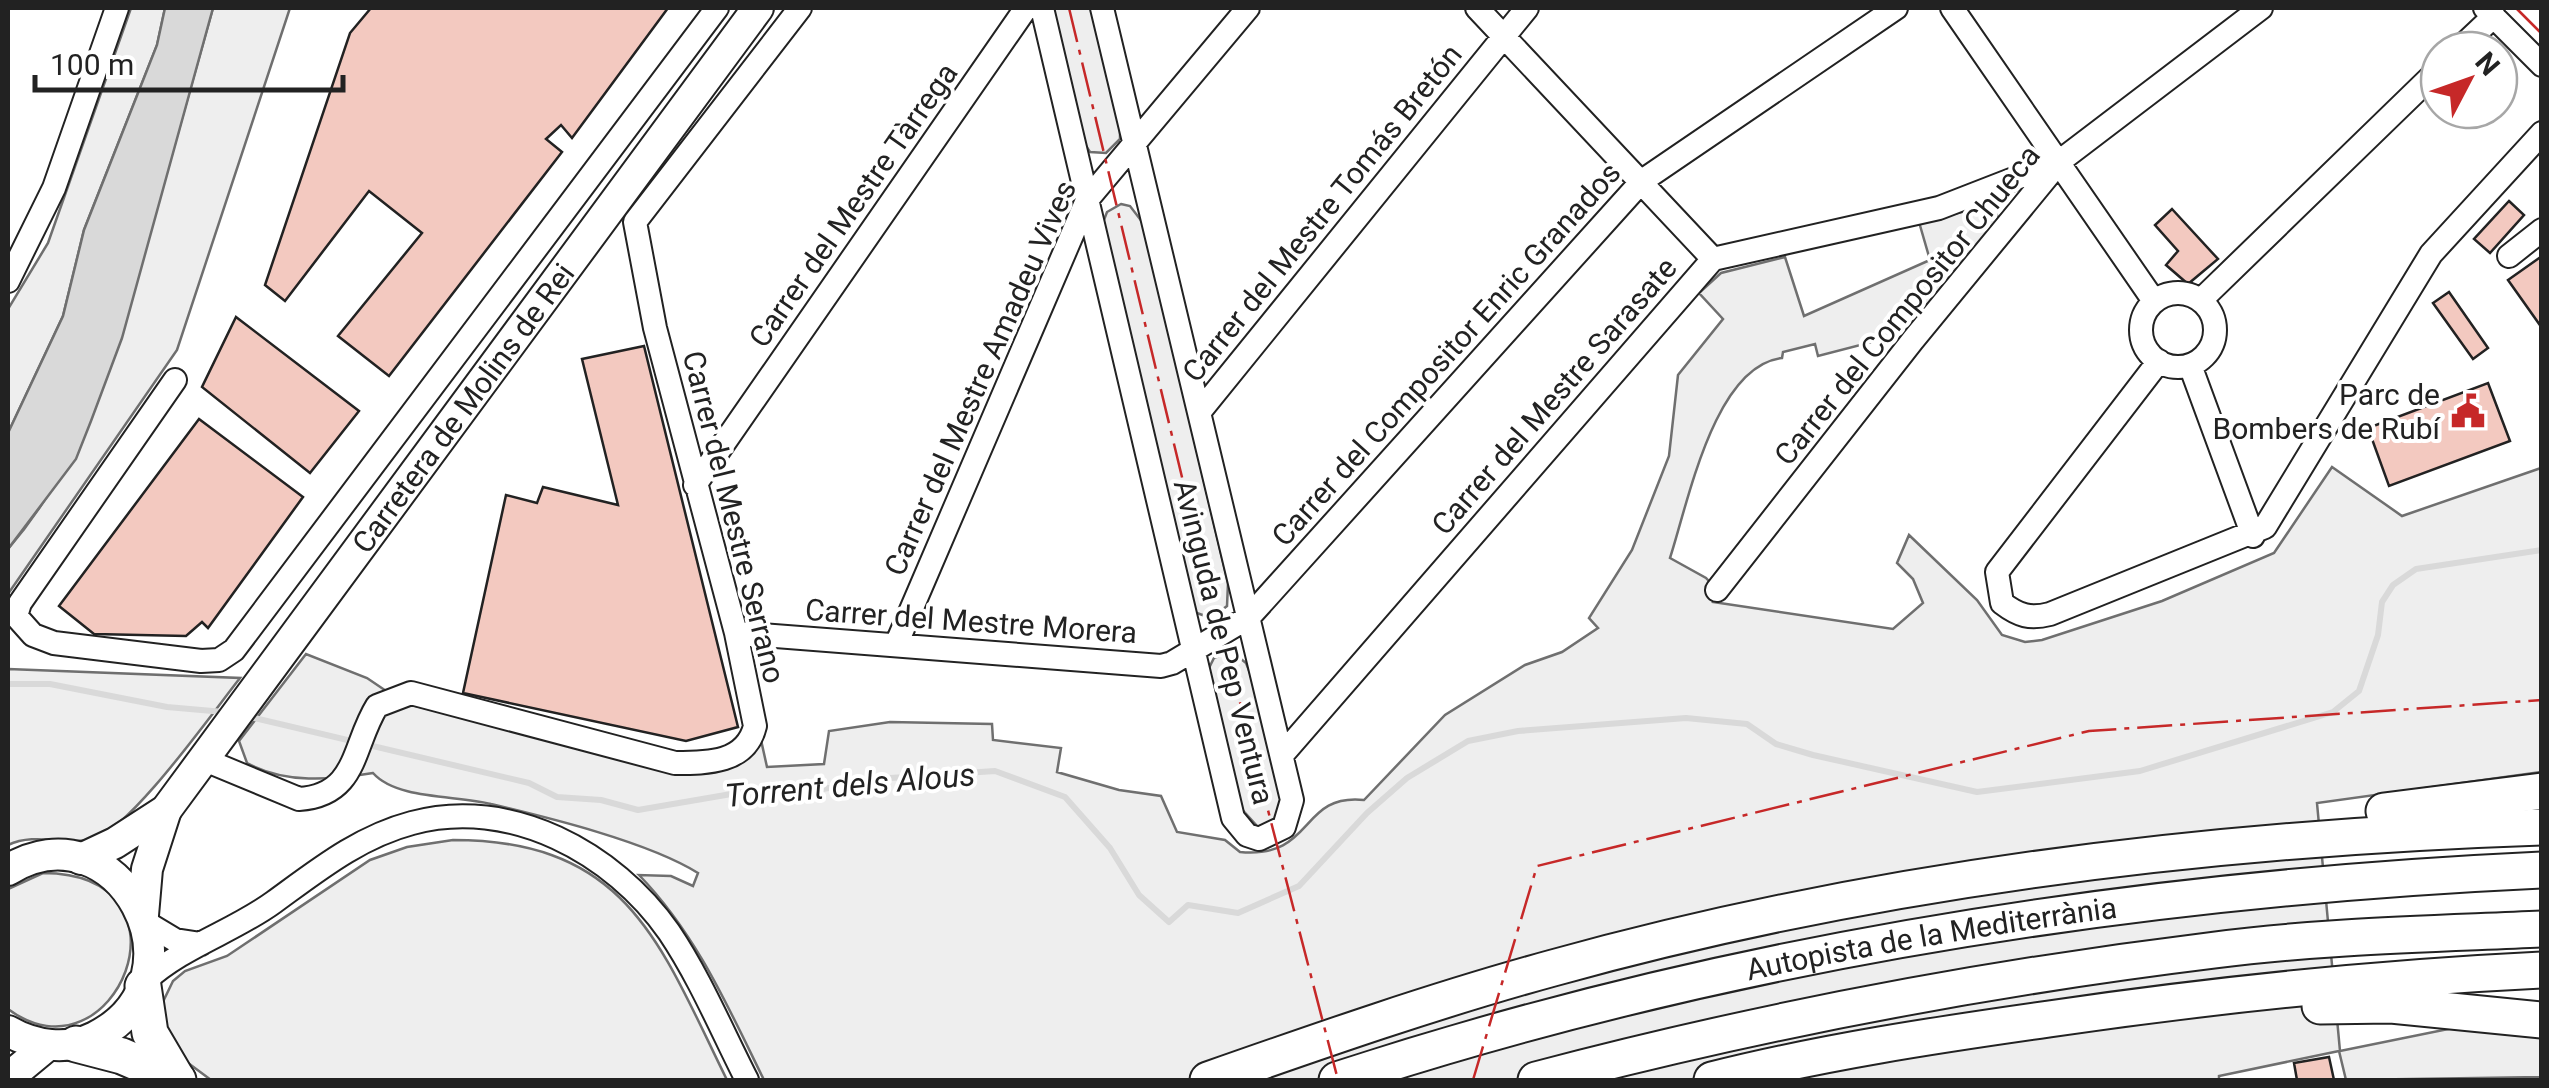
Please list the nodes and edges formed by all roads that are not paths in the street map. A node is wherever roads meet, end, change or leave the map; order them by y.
1 (117, 8) edge
2 (717, 8) edge
3 (758, 8) edge
4 (800, 8) edge
5 (1026, 8) edge
6 (1042, 8) edge
7 (1102, 8) edge
8 (1248, 8) edge
9 (1477, 8) edge
10 (1527, 8) edge
11 (1896, 8) edge
12 (1952, 8) edge
13 (2262, 8) edge
14 (2489, 12) edge
15 (1504, 36) junction
16 (2542, 65) edge
17 (2419, 88) edge
18 (2542, 133) edge
19 (1135, 145) junction
20 (2518, 157) junction
21 (2060, 161) junction
22 (2542, 162) edge
23 (634, 175) junction
24 (1642, 181) junction
25 (582, 192) junction
26 (1087, 200) junction
27 (2542, 230) edge
28 (546, 236) junction
29 (2509, 256) dead end
30 (1712, 259) junction
31 (8, 281) edge
32 (554, 283) junction
33 (2201, 300) junction
34 (2154, 301) junction
35 (2159, 362) junction
36 (2190, 365) junction
37 (174, 380) dead end
38 (1201, 410) junction
39 (694, 485) junction
40 (352, 496) junction
41 (383, 518) junction
42 (2252, 536) junction
43 (1717, 590) dead end
44 (1249, 617) junction
45 (736, 634) junction
46 (896, 645) junction
47 (1193, 649) junction
48 (213, 748) junction
49 (1282, 755) junction
50 (2542, 791) edge
51 (166, 810) junction
52 (2542, 826) edge
53 (82, 859) junction
54 (2052, 867) junction
55 (8, 870) edge
56 (2542, 870) edge
57 (144, 918) junction
58 (2542, 930) edge
59 (201, 944) junction
60 (2542, 970) edge
61 (144, 984) junction
62 (2542, 1020) edge
63 (2024, 1022) junction
64 (8, 1031) edge
65 (62, 1045) junction
66 (8, 1078) edge
67 (178, 1080) edge
68 (746, 1080) edge
69 (1208, 1080) edge
70 (1337, 1080) edge
71 (1536, 1080) edge
72 (1712, 1080) edge

1 - 31 street
2 - 25 street
3 - 23 main road, Carretera de Molins de Rei
4 - 39 street, Carrer del Mestre Serrano
5 - 39 street, Carrer del Mestre Tàrrega
6 - 26 street, Avinguda de Pep Ventura
7 - 19 street, Avinguda de Pep Ventura
8 - 19 street, Carrer del Mestre Amadeu Vives
9 - 15 street
10 - 15 street, Carrer del Mestre Tomás Bretón
11 - 24 street, Carrer del Compositor Enric Granados
12 - 21 street
13 - 21 street, Carrer del Compositor Chueca
14 - 16 street
15 - 24 street
15 - 38 street, Carrer del Mestre Tomás Bretón
17 - 33 street
18 - 20 street
19 - 26 street, Carrer del Mestre Amadeu Vives
19 - 38 street, Avinguda de Pep Ventura
20 - 22 street
20 - 42 street
21 - 30 street, Carrer del Mestre Sarasate
21 - 34 street
21 - 43 street, Carrer del Compositor Chueca
23 - 25 street
23 - 32 main road, Carretera de Molins de Rei
24 - 30 street
24 - 44 street, Carrer del Compositor Enric Granados
25 - 28 street
26 - 46 street, Carrer del Mestre Amadeu Vives
26 - 47 street, Avinguda de Pep Ventura
27 - 29 street
28 - 32 street
28 - 40 street
30 - 49 street, Carrer del Mestre Sarasate
32 - 41 main road, Carretera de Molins de Rei
33 - 34 street
33 - 36 street
34 - 35 street
35 - 36 street
35 - 42 street
36 - 42 street
37 - 40 street
38 - 44 street, Avinguda de Pep Ventura
39 - 45 street, Carrer del Mestre Serrano
40 - 41 street
41 - 48 main road, Carretera de Molins de Rei
44 - 47 street, Carrer del Mestre Morera
44 - 49 street, Avinguda de Pep Ventura
45 - 46 street, Carrer del Mestre Morera
45 - 48 street, Carrer del Mestre Serrano
46 - 47 street, Carrer del Mestre Morera
47 - 49 street, Avinguda de Pep Ventura
48 - 51 main road, Carretera de Molins de Rei
50 - 54 highway
51 - 53 main road, Carretera de Molins de Rei
51 - 57 main road, Carretera de Molins de Rei
52 - 54 highway
53 - 55 main road
53 - 57 main road
54 - 69 highway
56 - 70 highway, Autopista de la Mediterrània
57 - 59 street
57 - 61 main road, Carretera de Molins de Rei
58 - 71 highway, Autopista de la Mediterrània
59 - 61 street
59 - 68 street
60 - 63 highway
61 - 65 main road
61 - 67 highway
62 - 63 highway
63 - 72 highway
64 - 65 main road
65 - 66 main road
65 - 67 highway

